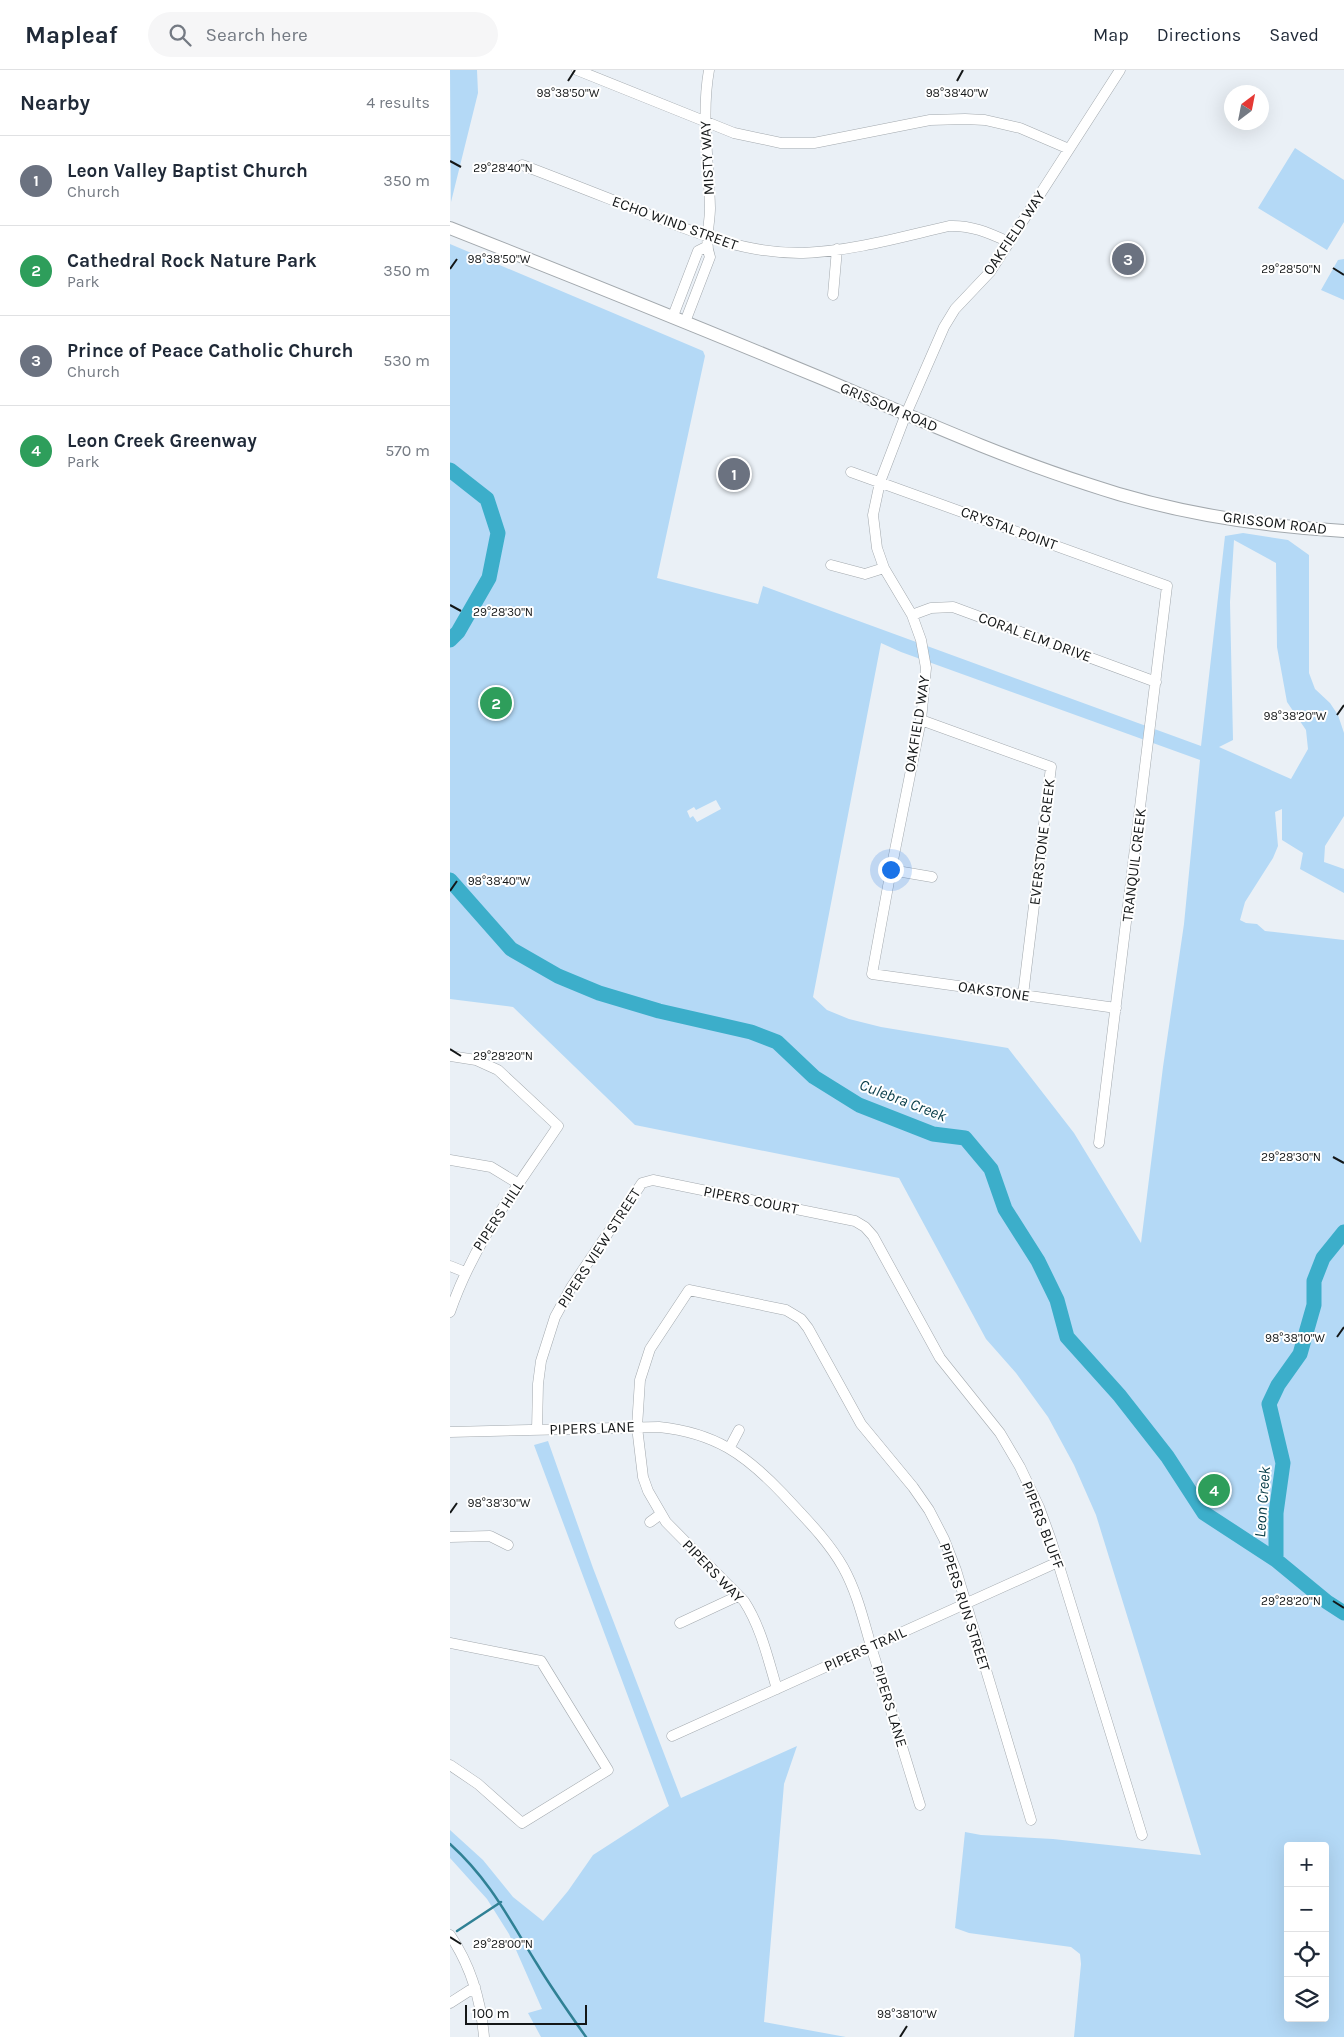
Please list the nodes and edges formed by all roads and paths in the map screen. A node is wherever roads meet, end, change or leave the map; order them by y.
1 (577, 70) edge
2 (709, 70) edge
3 (1120, 70) edge
4 (705, 122) junction
5 (1069, 149) junction
6 (522, 164) dead end
7 (450, 228) edge
8 (707, 242) junction
9 (1009, 242) junction
10 (837, 250) junction
11 (833, 295) dead end
12 (673, 316) junction
13 (685, 322) junction
14 (906, 414) junction
15 (851, 472) dead end
16 (880, 482) junction
17 (1344, 531) edge
18 (831, 565) dead end
19 (884, 568) junction
20 (1167, 586) joint
21 (912, 615) junction
22 (1156, 682) junction
23 (921, 720) junction
24 (891, 870) junction
25 (932, 877) dead end
26 (872, 974) joint
27 (1023, 995) junction
28 (1116, 1008) junction
29 (450, 1056) edge
30 (1100, 1143) dead end
31 (450, 1160) edge
32 (642, 1183) joint
33 (519, 1184) junction
34 (860, 1224) joint
35 (450, 1266) edge
36 (465, 1272) junction
37 (450, 1312) edge
38 (794, 1314) joint
39 (637, 1427) junction
40 (537, 1430) junction
41 (739, 1430) dead end
42 (450, 1432) edge
43 (730, 1447) junction
44 (660, 1514) junction
45 (650, 1522) dead end
46 (450, 1537) edge
47 (508, 1545) dead end
48 (1058, 1562) junction
49 (738, 1596) junction
50 (965, 1604) junction
51 (680, 1623) dead end
52 (450, 1643) edge
53 (871, 1647) junction
54 (777, 1689) junction
55 (672, 1736) dead end
56 (450, 1765) edge
57 (920, 1805) dead end
58 (1031, 1820) dead end
59 (1142, 1835) dead end
60 (450, 1935) edge
61 (475, 1987) junction
62 (450, 2003) edge
63 (484, 2037) edge

1 - 4 street
2 - 4 street, MISTY WAY
3 - 5 street, OAKFIELD WAY
4 - 5 street
4 - 8 street, MISTY WAY
5 - 9 street, OAKFIELD WAY
6 - 8 street, ECHO WIND STREET
7 - 12 main road, GRISSOM ROAD
8 - 10 street, ECHO WIND STREET
8 - 12 street
8 - 13 street, MISTY WAY
9 - 10 street, ECHO WIND STREET
9 - 14 street, OAKFIELD WAY
10 - 11 street
12 - 13 main road, GRISSOM ROAD
13 - 14 main road, GRISSOM ROAD
14 - 16 street, OAKFIELD WAY
14 - 17 main road, GRISSOM ROAD
15 - 16 street, CRYSTAL POINT
16 - 19 street, OAKFIELD WAY
16 - 20 street, CRYSTAL POINT
18 - 19 street
19 - 21 street, OAKFIELD WAY
20 - 22 street, TRANQUIL CREEK
21 - 22 street, CORAL ELM DRIVE
21 - 23 street, OAKFIELD WAY
22 - 28 street, TRANQUIL CREEK
23 - 24 street, OAKFIELD WAY
23 - 27 street, EVERSTONE CREEK
24 - 25 street
24 - 26 street, OAKFIELD WAY
26 - 27 street, OAKSTONE
27 - 28 street, OAKSTONE
28 - 30 street, TRANQUIL CREEK
29 - 33 street, PIPERS HILL
31 - 33 street
32 - 34 street, PIPERS COURT
32 - 40 street, PIPERS VIEW STREET
33 - 36 street, PIPERS HILL
34 - 48 street, PIPERS BLUFF
35 - 36 street
36 - 37 street, PIPERS HILL
38 - 39 street, PIPERS WAY
38 - 50 street, PIPERS RUN STREET
39 - 40 street, PIPERS LANE
39 - 43 street, PIPERS LANE
39 - 44 street, PIPERS WAY
40 - 42 street, PIPERS LANE
41 - 43 street
43 - 53 street, PIPERS LANE
44 - 45 street
44 - 49 street, PIPERS WAY
46 - 47 street
48 - 50 street, PIPERS TRAIL
48 - 59 street, PIPERS BLUFF
49 - 51 street
49 - 54 street, PIPERS WAY
50 - 53 street, PIPERS TRAIL
50 - 58 street, PIPERS RUN STREET
52 - 56 street
53 - 54 street, PIPERS TRAIL
53 - 57 street, PIPERS LANE
54 - 55 street, PIPERS TRAIL
60 - 61 street
61 - 62 street
61 - 63 street

